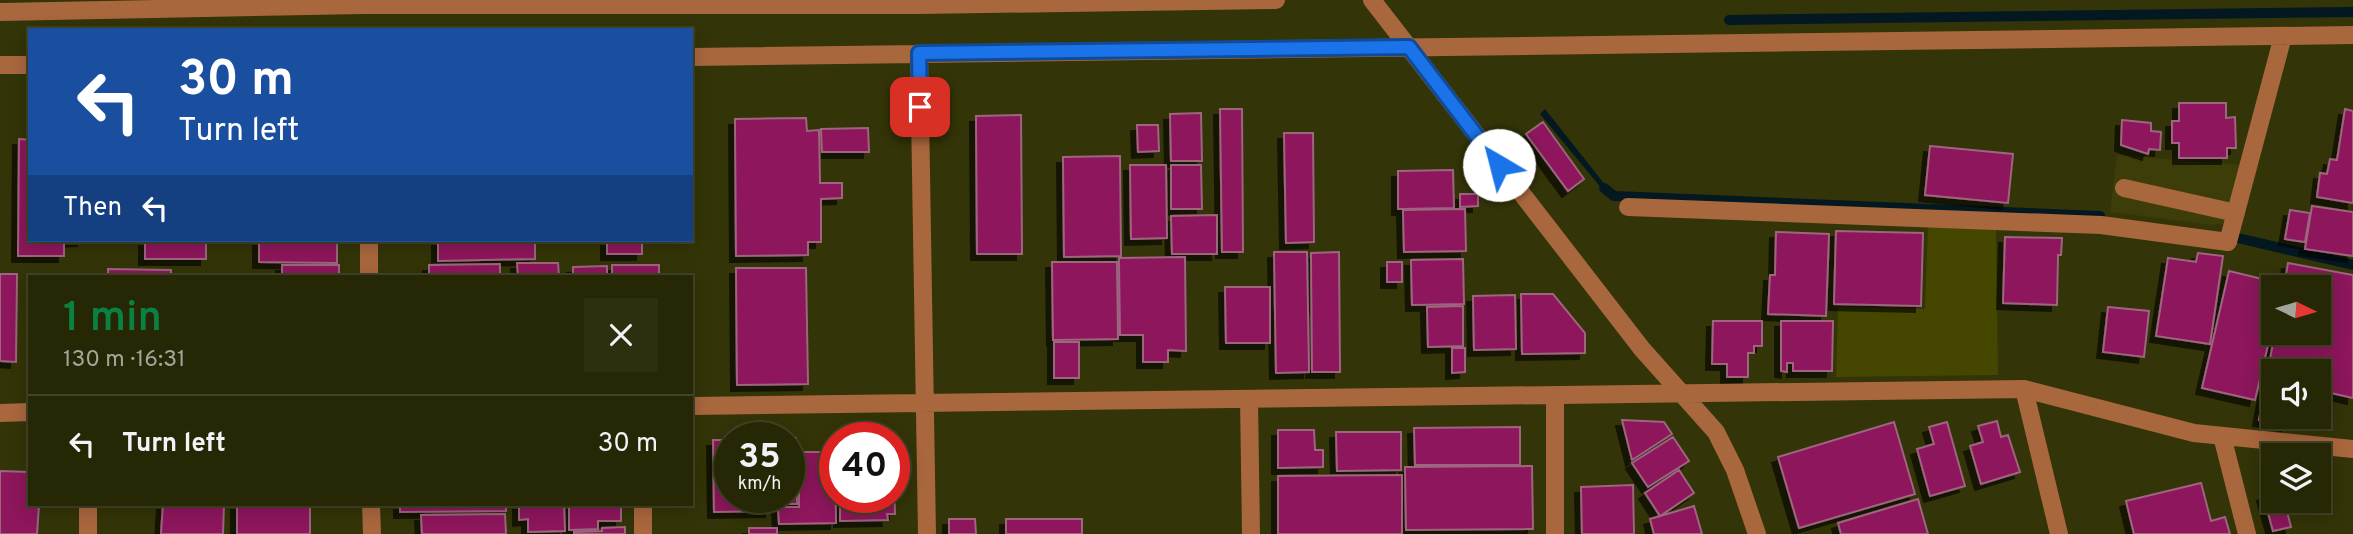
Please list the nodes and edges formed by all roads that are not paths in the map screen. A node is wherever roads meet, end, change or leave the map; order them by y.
1 (1276, 0) edge
2 (1372, 0) edge
3 (363, 3) edge
4 (919, 3) edge
5 (0, 12) edge
6 (2353, 35) edge
7 (2283, 36) junction
8 (1409, 47) junction
9 (919, 53) junction
10 (693, 57) edge
11 (0, 65) edge
12 (28, 65) edge
13 (2124, 188) dead end
14 (1628, 207) dead end
15 (2236, 213) junction
16 (369, 242) edge
17 (369, 275) edge
18 (2024, 389) junction
19 (1684, 393) junction
20 (1555, 395) junction
21 (1249, 399) junction
22 (926, 403) junction
23 (693, 406) edge
24 (28, 412) edge
25 (0, 413) edge
26 (2222, 436) junction
27 (2353, 449) edge
28 (88, 506) edge
29 (371, 506) edge
30 (643, 506) edge
31 (88, 534) edge
32 (372, 534) edge
33 (643, 534) edge
34 (926, 534) edge
35 (1251, 534) edge
36 (1555, 534) edge
37 (1756, 534) edge
38 (2059, 534) edge
39 (2247, 534) edge

1 - 4 street
2 - 8 street
3 - 4 street
3 - 5 street
6 - 7 street
7 - 8 street
7 - 15 street
8 - 9 street
8 - 19 street
9 - 10 street
9 - 22 street
11 - 12 street
13 - 15 street
14 - 15 street
16 - 17 street
18 - 19 street
18 - 26 street
18 - 38 street
19 - 20 street
19 - 37 street
20 - 21 street
20 - 36 street
21 - 22 street
21 - 35 street
22 - 23 street
22 - 34 street
24 - 25 street
26 - 27 street
26 - 39 street
28 - 31 street
29 - 32 street
30 - 33 street

